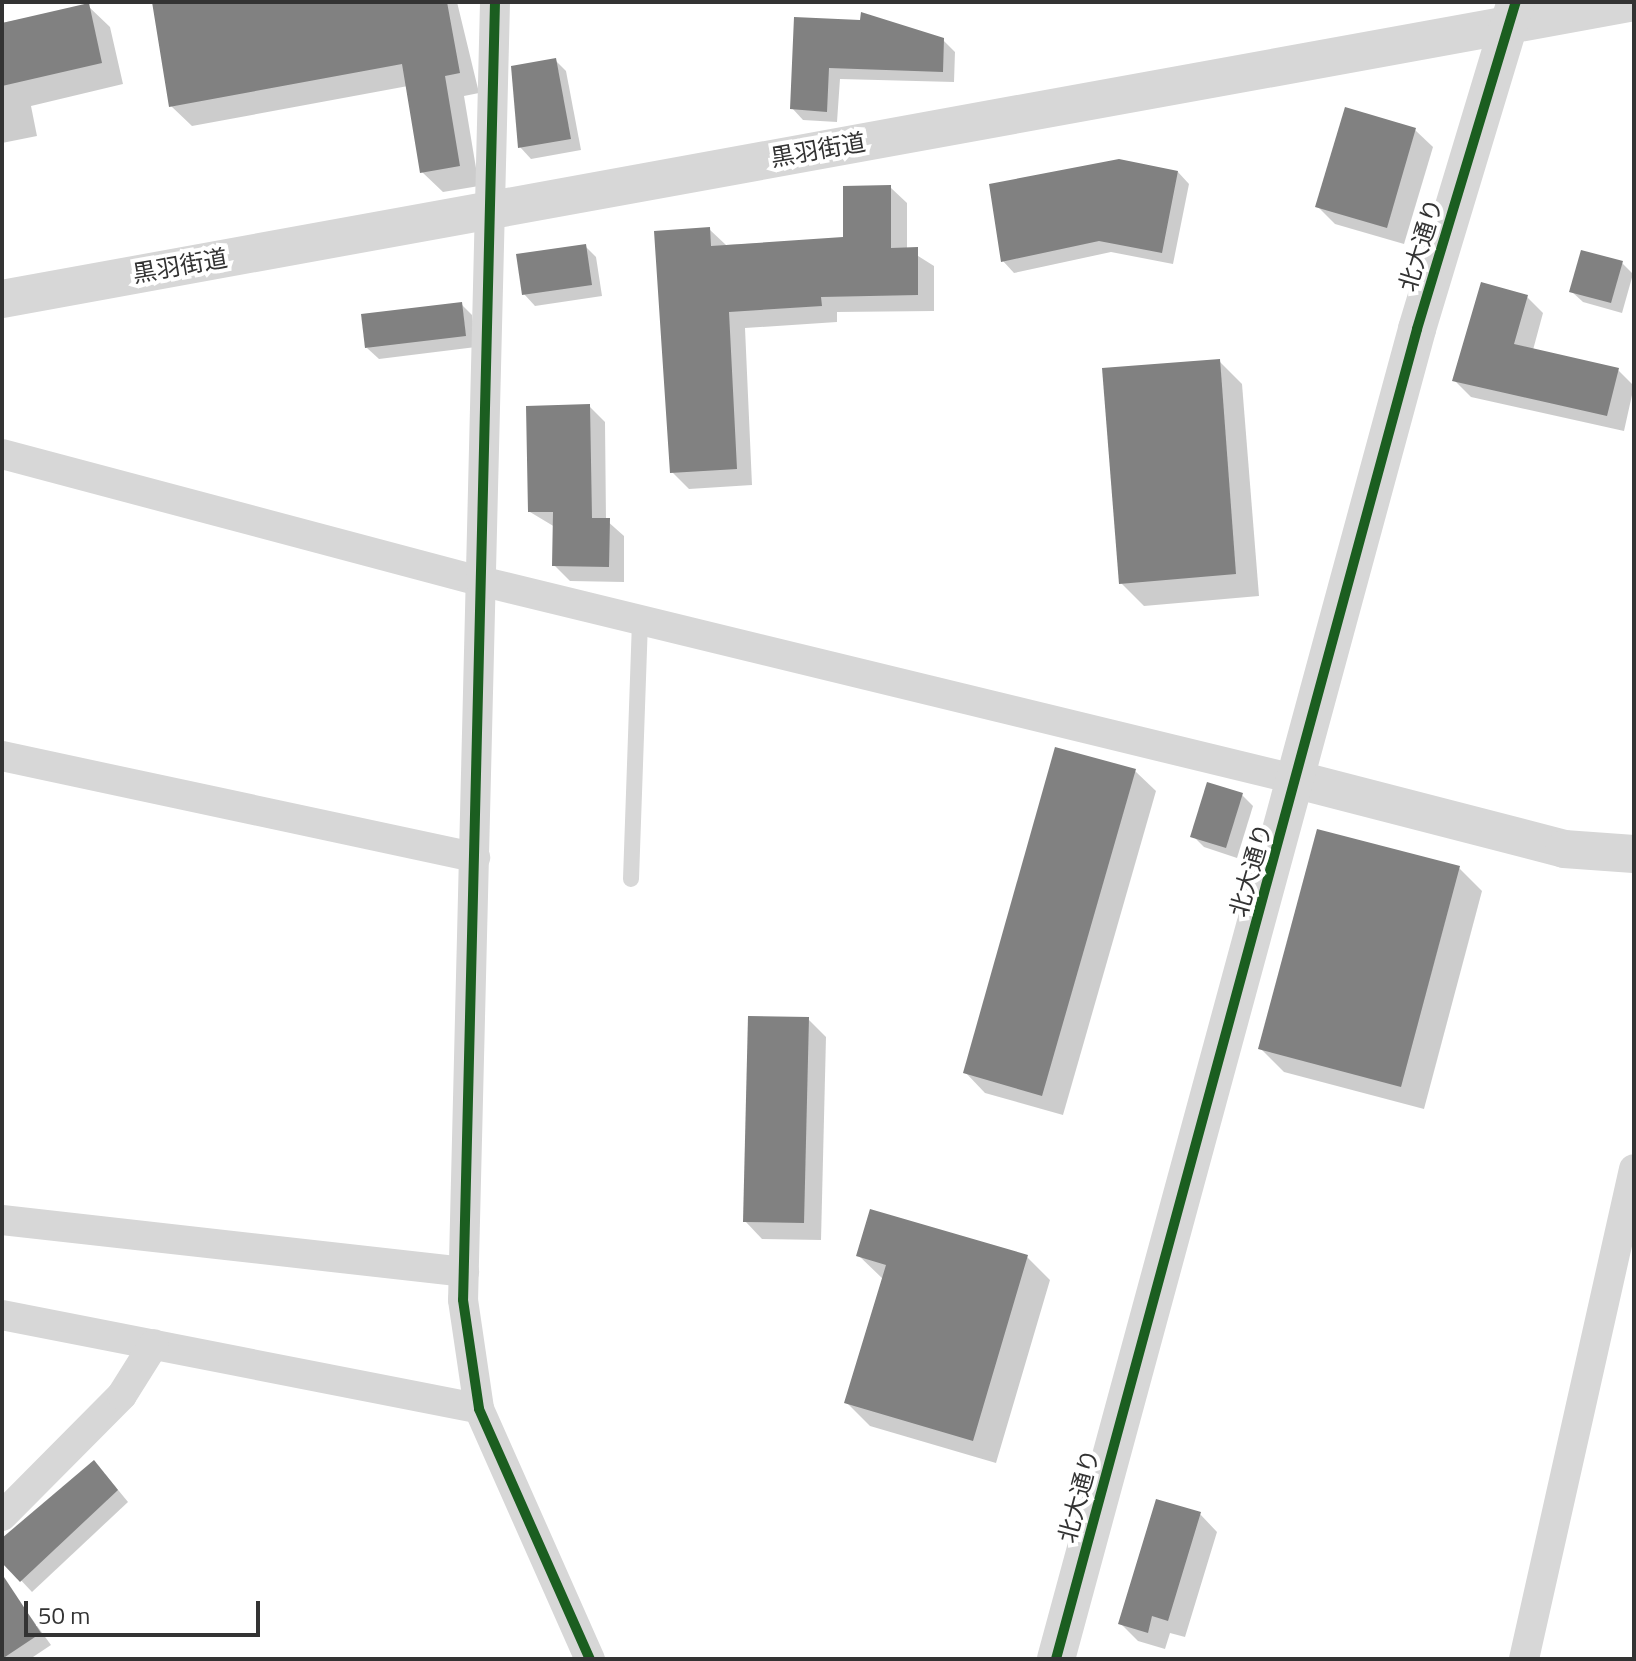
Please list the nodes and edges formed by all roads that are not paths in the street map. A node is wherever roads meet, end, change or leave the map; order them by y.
1 (495, 2) edge
2 (1634, 2) edge
3 (1512, 13) edge
4 (488, 210) junction
5 (2, 299) edge
6 (2, 454) edge
7 (480, 581) junction
8 (640, 621) junction
9 (2, 756) edge
10 (1298, 780) junction
11 (1634, 854) edge
12 (475, 857) junction
13 (631, 879) dead end
14 (1634, 1169) edge
15 (2, 1220) edge
16 (464, 1272) junction
17 (2, 1315) edge
18 (154, 1344) junction
19 (479, 1409) junction
20 (2, 1516) edge
21 (590, 1659) edge
22 (1056, 1659) edge
23 (1524, 1659) edge

1 - 4 street
2 - 3 street, 黒羽街道
3 - 4 street, 黒羽街道
3 - 10 street, 北大通り
4 - 5 street, 黒羽街道
4 - 7 street
6 - 7 street
7 - 8 street
7 - 12 street
8 - 10 street
8 - 13 lane
9 - 12 street
10 - 11 street
10 - 22 street, 北大通り
12 - 16 street
14 - 23 street
15 - 16 street
16 - 19 street
17 - 18 street
18 - 19 street
18 - 20 street
19 - 21 street

